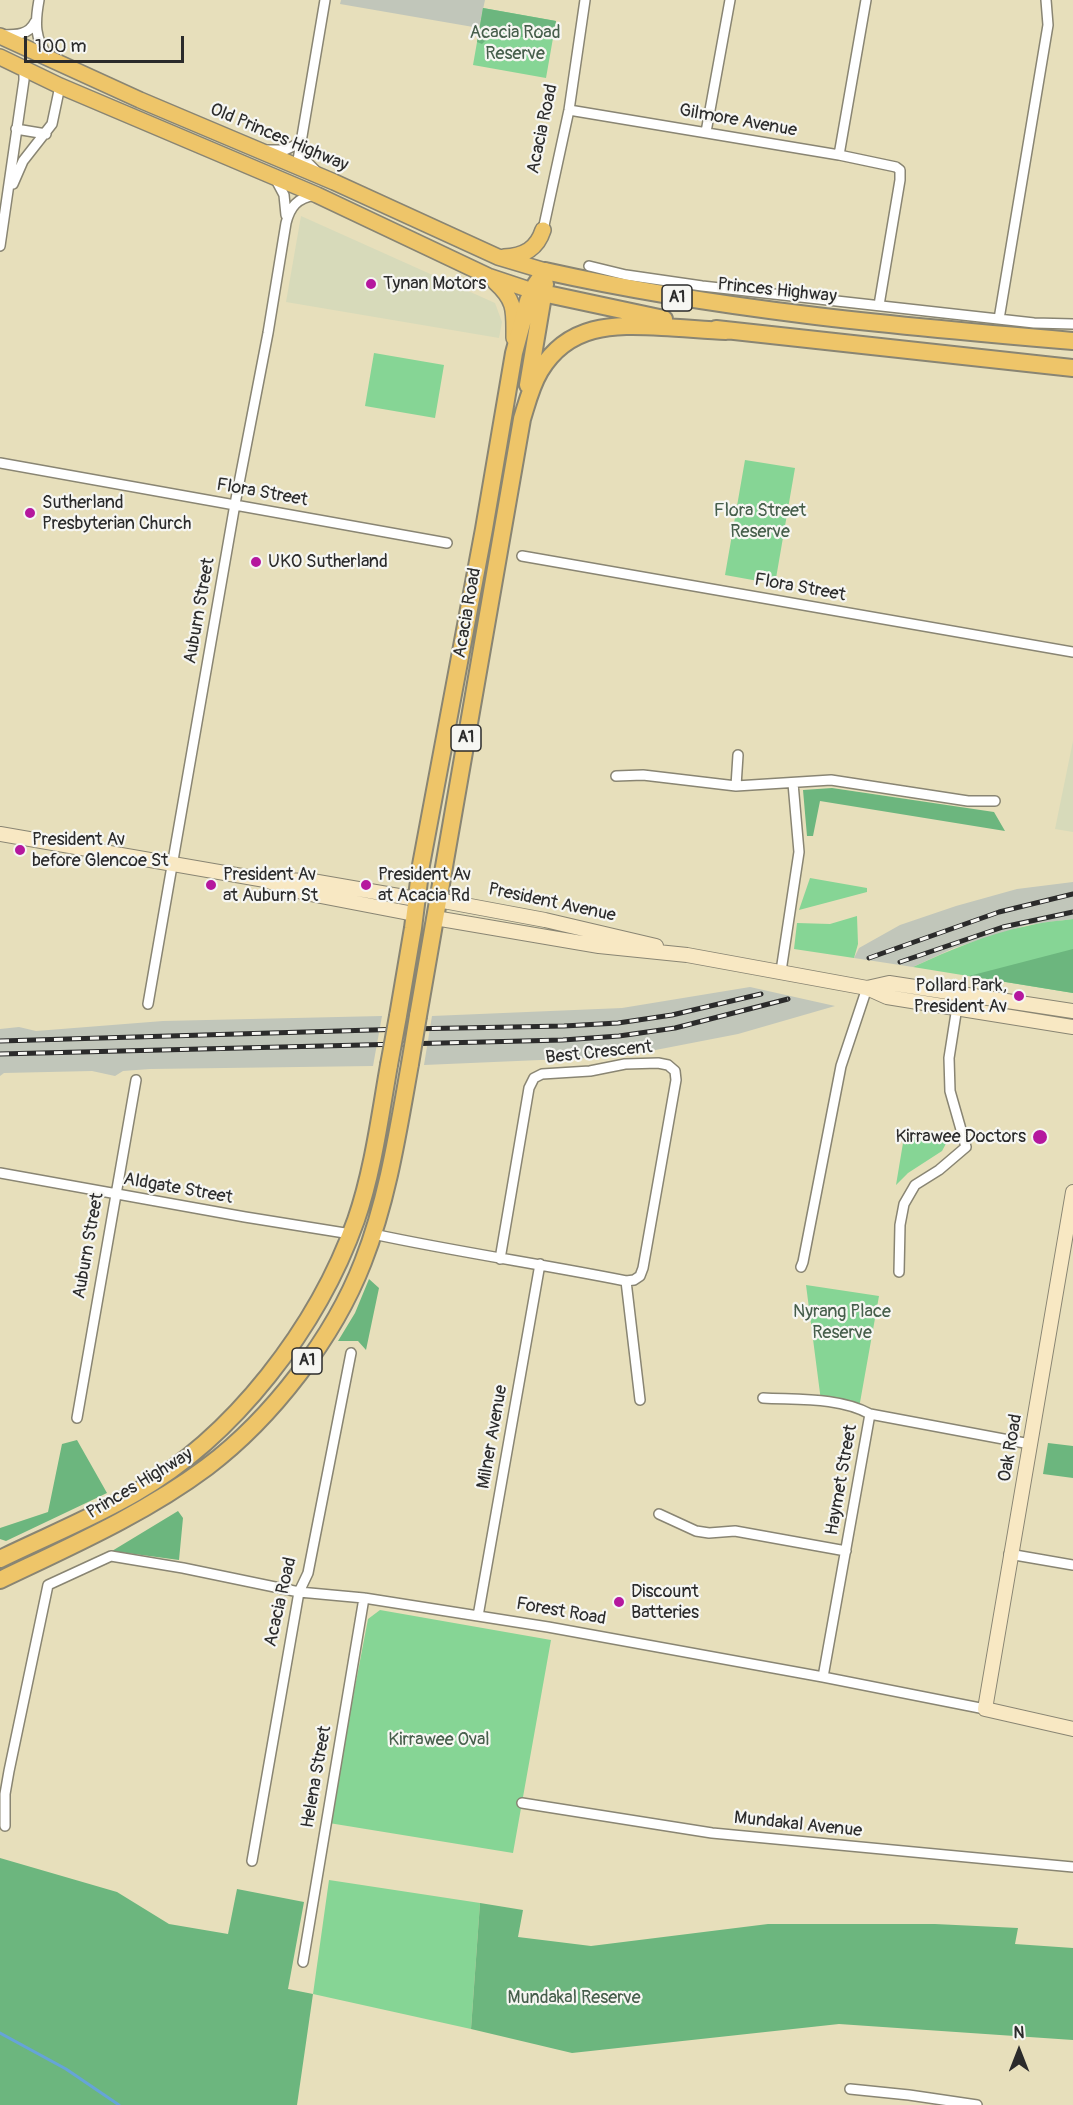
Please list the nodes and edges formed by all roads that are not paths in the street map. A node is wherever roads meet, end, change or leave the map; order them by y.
1 (39, 0) edge
2 (325, 0) edge
3 (585, 0) edge
4 (730, 0) edge
5 (866, 0) edge
6 (1047, 0) edge
7 (36, 19) junction
8 (0, 36) edge
9 (0, 41) edge
10 (0, 57) edge
11 (52, 60) junction
12 (24, 69) junction
13 (60, 86) junction
14 (569, 110) junction
15 (16, 129) junction
16 (706, 132) junction
17 (46, 134) junction
18 (301, 141) junction
19 (260, 150) junction
20 (838, 155) junction
21 (297, 166) junction
22 (274, 177) junction
23 (324, 178) junction
24 (317, 195) junction
25 (8, 200) junction
26 (331, 202) junction
27 (286, 223) junction
28 (543, 230) joint
29 (0, 246) edge
30 (498, 258) junction
31 (590, 266) dead end
32 (545, 270) junction
33 (488, 276) junction
34 (538, 292) junction
35 (879, 305) junction
36 (999, 319) junction
37 (1073, 324) edge
38 (726, 331) junction
39 (1073, 341) edge
40 (514, 353) junction
41 (1073, 368) edge
42 (522, 419) junction
43 (0, 463) edge
44 (235, 504) junction
45 (447, 543) dead end
46 (522, 556) dead end
47 (1073, 652) edge
48 (738, 755) dead end
49 (616, 776) dead end
50 (793, 783) junction
51 (736, 786) junction
52 (995, 801) dead end
53 (0, 834) edge
54 (173, 864) junction
55 (438, 900) junction
56 (415, 906) junction
57 (435, 918) junction
58 (687, 954) junction
59 (781, 971) junction
60 (867, 987) junction
61 (148, 1004) dead end
62 (957, 1007) junction
63 (1073, 1011) edge
64 (1073, 1027) edge
65 (410, 1064) joint
66 (389, 1065) joint
67 (136, 1080) dead end
68 (0, 1173) edge
69 (1073, 1192) edge
70 (115, 1194) junction
71 (351, 1234) junction
72 (373, 1234) junction
73 (1068, 1248) edge
74 (501, 1259) junction
75 (540, 1264) junction
76 (801, 1267) dead end
77 (898, 1272) dead end
78 (626, 1281) junction
79 (351, 1353) dead end
80 (763, 1398) dead end
81 (639, 1400) dead end
82 (870, 1414) junction
83 (77, 1418) dead end
84 (1030, 1444) junction
85 (659, 1514) dead end
86 (846, 1551) junction
87 (1010, 1554) junction
88 (0, 1559) edge
89 (1073, 1565) edge
90 (0, 1580) edge
91 (299, 1592) junction
92 (364, 1598) junction
93 (478, 1616) junction
94 (823, 1677) junction
95 (985, 1709) junction
96 (1073, 1729) edge
97 (4, 1770) edge
98 (522, 1803) dead end
99 (5, 1826) dead end
100 (252, 1861) dead end
101 (1073, 1867) edge
102 (303, 1962) dead end
103 (849, 2089) dead end
104 (977, 2105) edge

1 - 7 street
2 - 18 street
3 - 14 street, Acacia Road
4 - 16 street
5 - 20 street
6 - 36 street
7 - 8 street
7 - 11 street
8 - 11 main road, Old Princes Highway
9 - 13 main road
10 - 12 main road, Old Princes Highway
11 - 19 main road, Old Princes Highway
12 - 13 main road, Old Princes Highway
12 - 15 street
13 - 17 street
13 - 22 main road, Old Princes Highway
14 - 16 street, Gilmore Avenue
14 - 28 street, Acacia Road
15 - 17 street
15 - 25 street
16 - 20 street, Gilmore Avenue
17 - 25 street
18 - 19 street
18 - 21 street
18 - 23 street
19 - 21 main road, Old Princes Highway
20 - 35 street, Gilmore Avenue
21 - 23 main road, Old Princes Highway
21 - 26 main road
22 - 24 main road, Old Princes Highway
22 - 27 street, Auburn Street
23 - 30 main road, Old Princes Highway
24 - 26 main road, Old Princes Highway
24 - 27 street, Auburn Street
25 - 29 street
26 - 33 main road, Old Princes Highway
27 - 44 street, Auburn Street
28 - 30 main road
30 - 32 main road, Old Princes Highway
31 - 35 street, Princes Highway
32 - 34 highway
32 - 39 highway, Princes Highway / A1
33 - 34 main road, Old Princes Highway
33 - 40 main road
34 - 38 highway
34 - 40 highway, Acacia Road / A1
34 - 42 highway, A1
35 - 36 street, Princes Highway
36 - 37 street, Princes Highway
38 - 41 highway, A1
38 - 42 highway, Acacia Road / A1
40 - 56 highway, Acacia Road / A1
42 - 55 highway, Acacia Road / A1
43 - 44 street, Flora Street
44 - 45 street, Flora Street
44 - 54 street, Auburn Street
46 - 47 street, Flora Street
48 - 51 street
49 - 51 street
50 - 51 street
50 - 52 street
50 - 59 street
53 - 54 main road, President Avenue
54 - 56 main road, President Avenue
54 - 61 street, Auburn Street
55 - 56 highway, President Avenue
55 - 57 highway, Acacia Road / A1
55 - 58 main road, President Avenue
56 - 57 highway, President Avenue
56 - 66 highway, Acacia Road / A1, bridge
57 - 58 main road, President Avenue
57 - 65 highway, Acacia Road / A1, bridge
58 - 59 main road, President Avenue
59 - 60 main road, President Avenue
60 - 62 main road, President Avenue
60 - 63 main road, President Avenue
60 - 76 street
62 - 64 main road, President Avenue
62 - 77 street
65 - 72 highway, Princes Highway / A1
66 - 71 highway, Princes Highway / A1
67 - 70 street, Auburn Street
68 - 70 street, Aldgate Street
69 - 73 main road, Oak Road
70 - 71 street, Aldgate Street
70 - 83 street, Auburn Street
71 - 88 highway, Princes Highway / A1
72 - 74 street
72 - 90 highway, Princes Highway / A1
73 - 84 main road, Oak Road
74 - 75 street
74 - 78 street, Best Crescent
75 - 78 street
75 - 93 street, Milner Avenue
78 - 81 street
79 - 91 street, Acacia Road
80 - 82 street
82 - 84 street, Haymet Street
82 - 86 street, Haymet Street
84 - 87 main road, Oak Road
85 - 86 street
86 - 94 street, Haymet Street
87 - 89 street
87 - 95 main road, Oak Road
91 - 92 street, Forest Road
91 - 97 street, Forest Road
91 - 100 street, Acacia Road
92 - 93 street, Forest Road
92 - 102 street, Helena Street
93 - 94 street, Forest Road
94 - 95 street, Forest Road
95 - 96 main road, Forest Road
97 - 99 street
98 - 101 street, Mundakal Avenue
103 - 104 street

